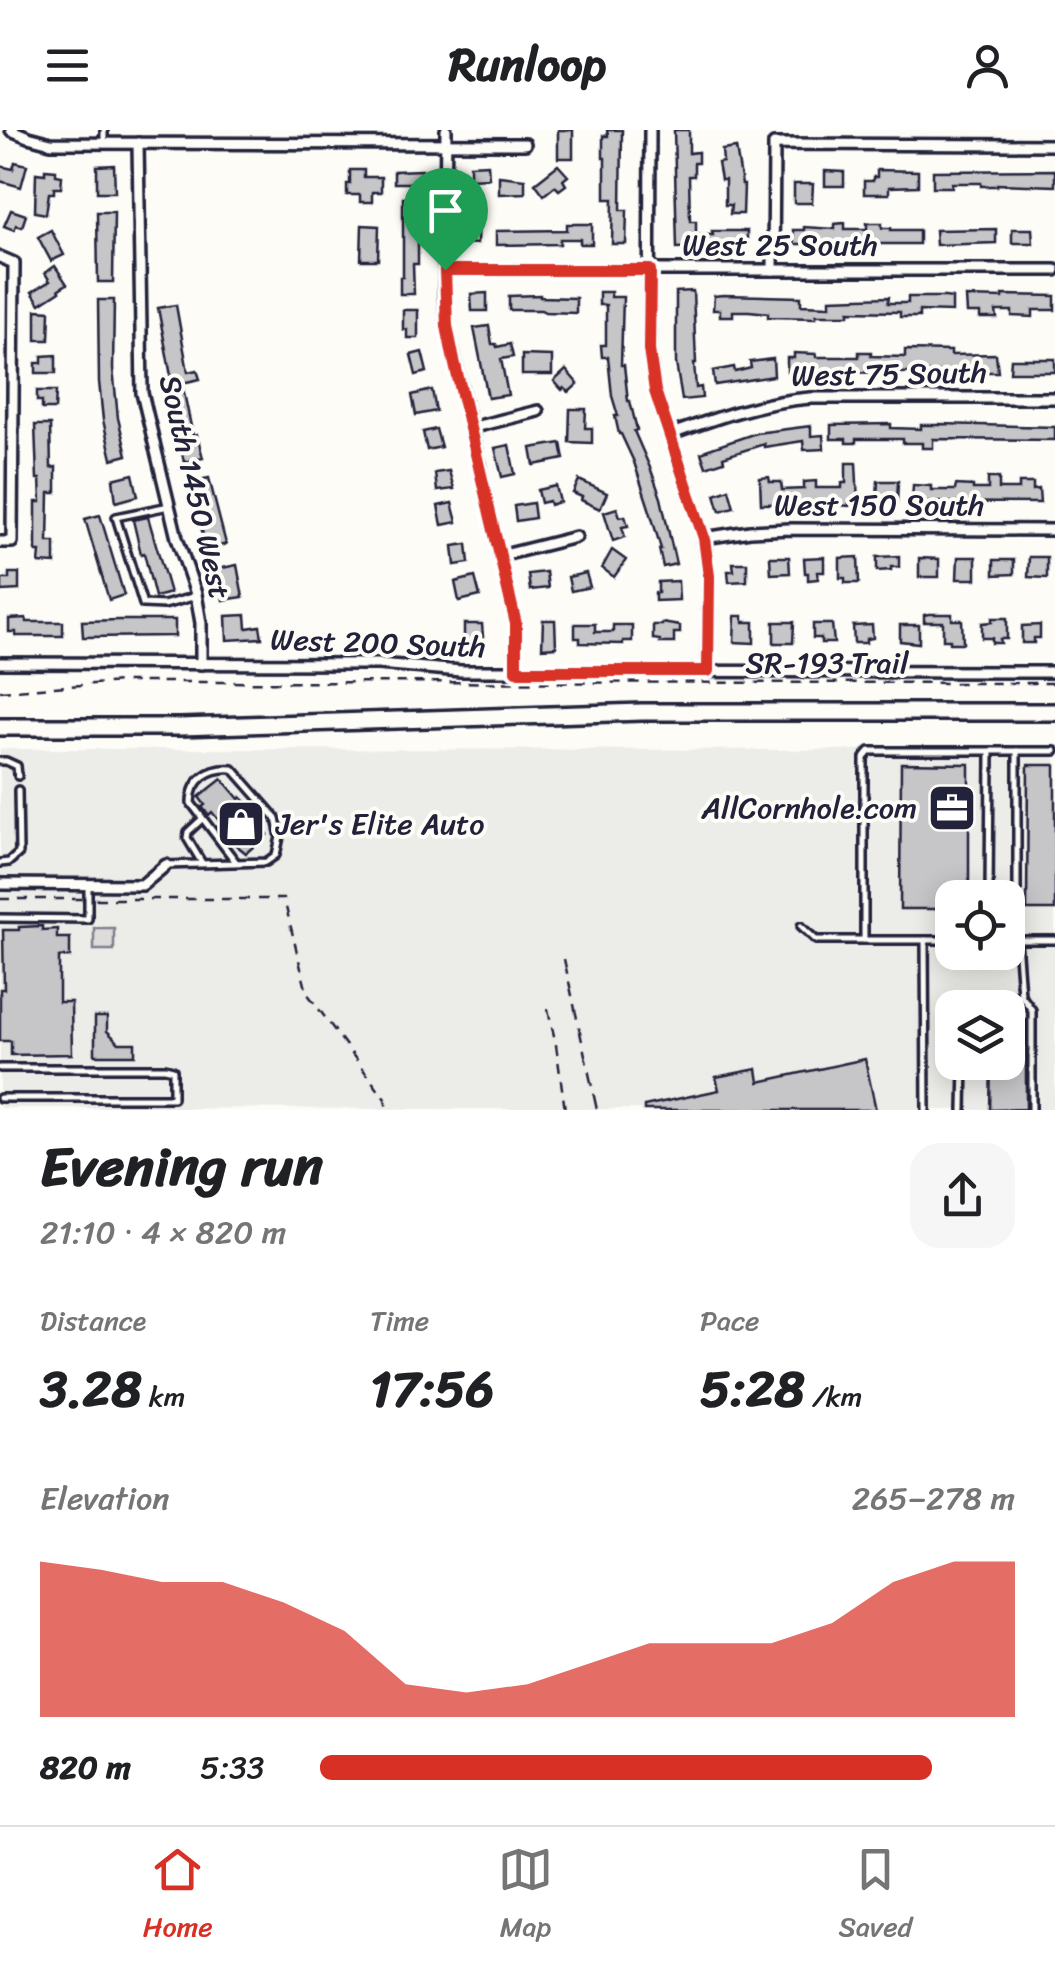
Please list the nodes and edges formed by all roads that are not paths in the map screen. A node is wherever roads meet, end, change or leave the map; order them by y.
1 (12, 130) edge
2 (104, 130) edge
3 (310, 130) edge
4 (446, 130) edge
5 (650, 130) edge
6 (104, 143) junction
7 (138, 143) junction
8 (313, 144) junction
9 (446, 144) junction
10 (525, 144) dead end
11 (1055, 145) edge
12 (0, 257) edge
13 (445, 270) junction
14 (650, 270) junction
15 (773, 270) junction
16 (1055, 270) edge
17 (1055, 398) edge
18 (538, 411) dead end
19 (470, 428) junction
20 (669, 435) junction
21 (169, 506) junction
22 (1055, 530) edge
23 (576, 538) dead end
24 (704, 538) junction
25 (0, 542) edge
26 (500, 556) junction
27 (196, 596) junction
28 (0, 663) edge
29 (201, 664) junction
30 (516, 671) junction
31 (708, 671) junction
32 (1055, 672) edge
33 (1055, 712) edge
34 (0, 726) edge
35 (990, 751) junction
36 (1017, 751) junction
37 (1055, 751) edge
38 (2, 763) edge
39 (18, 776) dead end
40 (18, 790) dead end
41 (202, 819) junction
42 (202, 862) junction
43 (236, 862) junction
44 (0, 863) edge
45 (166, 865) joint
46 (989, 880) edge
47 (1017, 880) edge
48 (0, 884) edge
49 (88, 885) junction
50 (0, 918) edge
51 (801, 926) dead end
52 (864, 940) junction
53 (926, 940) junction
54 (935, 940) edge
55 (1025, 940) edge
56 (1055, 940) edge
57 (1025, 1000) edge
58 (0, 1068) edge
59 (964, 1080) edge
60 (0, 1098) edge
61 (926, 1110) edge
62 (963, 1110) edge
63 (1032, 1110) edge

1 - 6 street
2 - 6 lane
3 - 8 street
4 - 9 street
5 - 14 street
6 - 7 street
7 - 8 street
7 - 21 street, South 1450 West
8 - 9 street
9 - 10 street
9 - 13 street
11 - 15 street
12 - 25 street
13 - 14 street, West 25 South
13 - 19 street
14 - 15 street, West 25 South
14 - 20 street
15 - 16 street, West 25 South
17 - 20 street, West 75 South
18 - 19 street
19 - 26 street
20 - 24 street
21 - 27 street, South 1450 West
21 - 27 lane
22 - 24 street, West 150 South
23 - 26 street
24 - 31 street
26 - 30 street
27 - 29 street, South 1450 West
28 - 29 street, West 200 South
29 - 30 street, West 200 South
30 - 31 street, West 200 South
31 - 32 street, West 200 South
33 - 34 main road
35 - 36 lane
35 - 46 lane
35 - 52 lane
36 - 37 lane
36 - 47 lane
38 - 39 lane
40 - 44 lane
41 - 42 lane
41 - 43 lane
41 - 43 lane
42 - 43 lane
42 - 45 lane
45 - 49 street
48 - 49 street
49 - 50 lane
51 - 52 lane
52 - 53 lane
53 - 54 lane
53 - 61 lane
55 - 56 lane
57 - 63 lane
58 - 60 lane
59 - 62 lane

